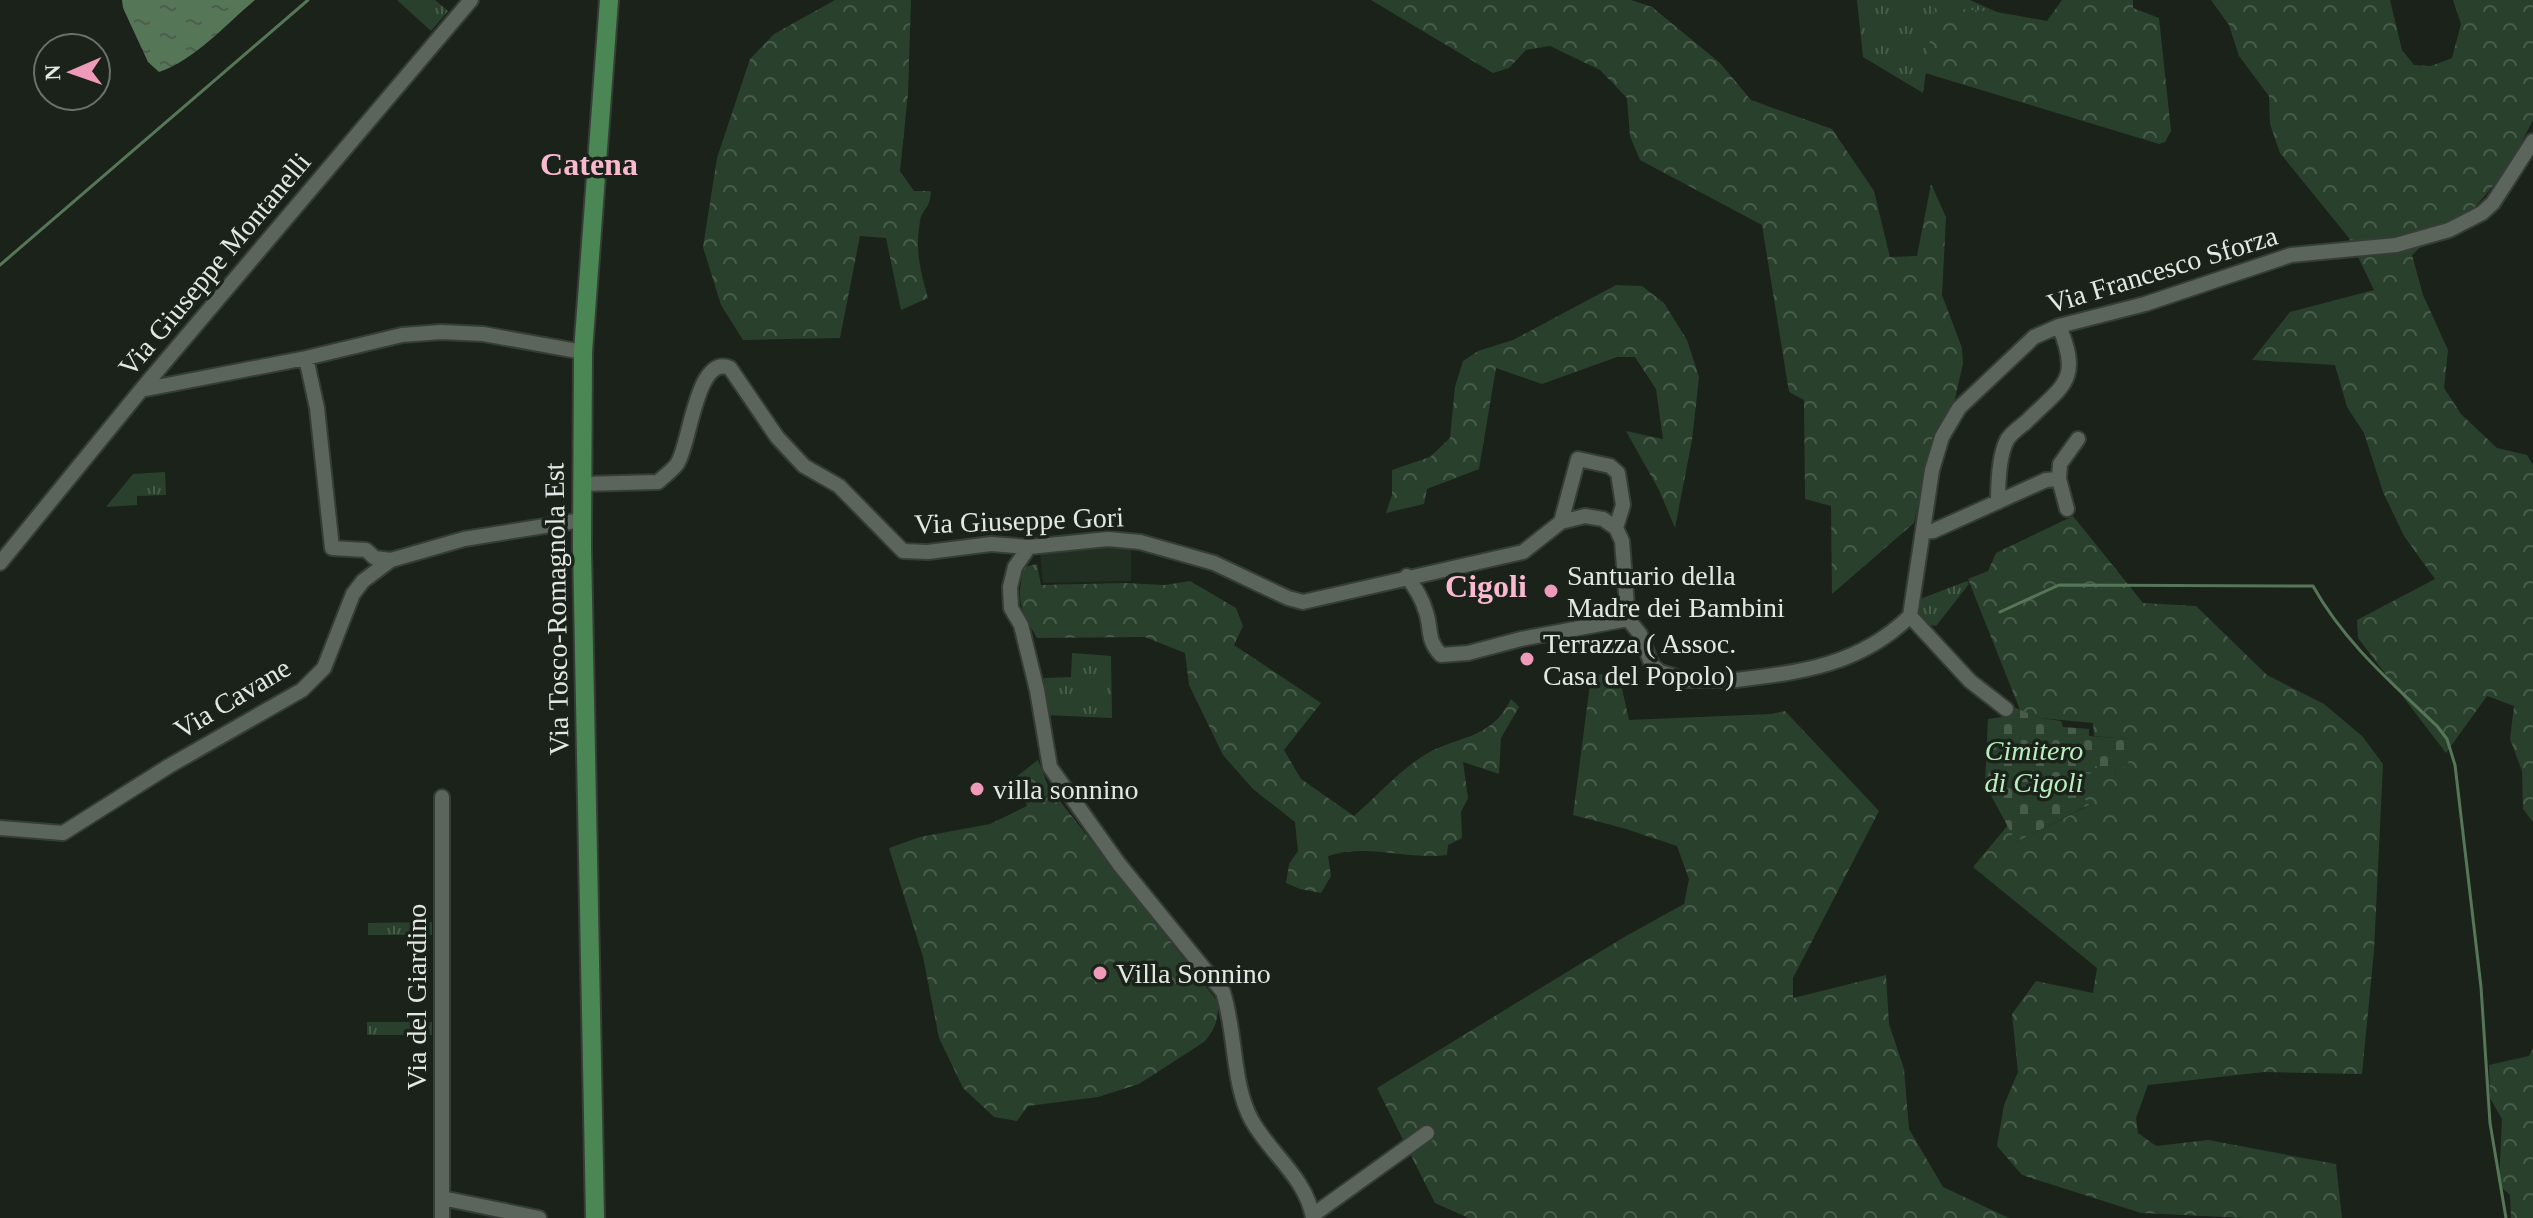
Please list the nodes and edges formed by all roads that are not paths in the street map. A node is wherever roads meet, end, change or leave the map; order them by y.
1 (471, 0) edge
2 (609, 0) edge
3 (2533, 141) edge
4 (2059, 326) junction
5 (583, 352) junction
6 (306, 358) junction
7 (141, 390) junction
8 (2078, 439) dead end
9 (2059, 479) junction
10 (582, 484) junction
11 (1998, 502) junction
12 (2067, 509) dead end
13 (582, 520) junction
14 (1561, 522) junction
15 (1616, 528) junction
16 (1923, 532) junction
17 (1029, 547) junction
18 (391, 560) junction
19 (0, 563) edge
20 (1407, 576) junction
21 (1910, 616) junction
22 (1628, 619) junction
23 (2006, 709) dead end
24 (442, 797) dead end
25 (0, 828) edge
26 (1427, 1133) dead end
27 (442, 1198) junction
28 (1313, 1216) edge
29 (442, 1218) edge
30 (539, 1218) edge
31 (595, 1218) edge

1 - 7 street, Via Giuseppe Montanelli
2 - 5 main road, Via Tosco-Romagnola Est
3 - 4 street, Via Francesco Sforza
4 - 11 street
4 - 16 street, Via Francesco Sforza
5 - 6 street
5 - 10 main road, Via Tosco-Romagnola Est
6 - 7 street
6 - 18 street
7 - 19 street, Via Giuseppe Montanelli
8 - 9 street
9 - 11 street
9 - 12 street
10 - 13 main road, Via Tosco-Romagnola Est
10 - 17 street, Via Giuseppe Gori
11 - 16 street
13 - 18 street, Via Cavane
13 - 31 main road, Via Tosco-Romagnola Est
14 - 15 street
14 - 15 street
14 - 20 street, Via Giuseppe Gori
15 - 22 street
16 - 21 street, Via Francesco Sforza
17 - 20 street, Via Giuseppe Gori
17 - 28 street
18 - 25 street, Via Cavane
20 - 22 street
21 - 22 street
21 - 23 street
24 - 27 street, Via del Giardino
26 - 28 street
27 - 29 street, Via del Giardino
27 - 30 street

